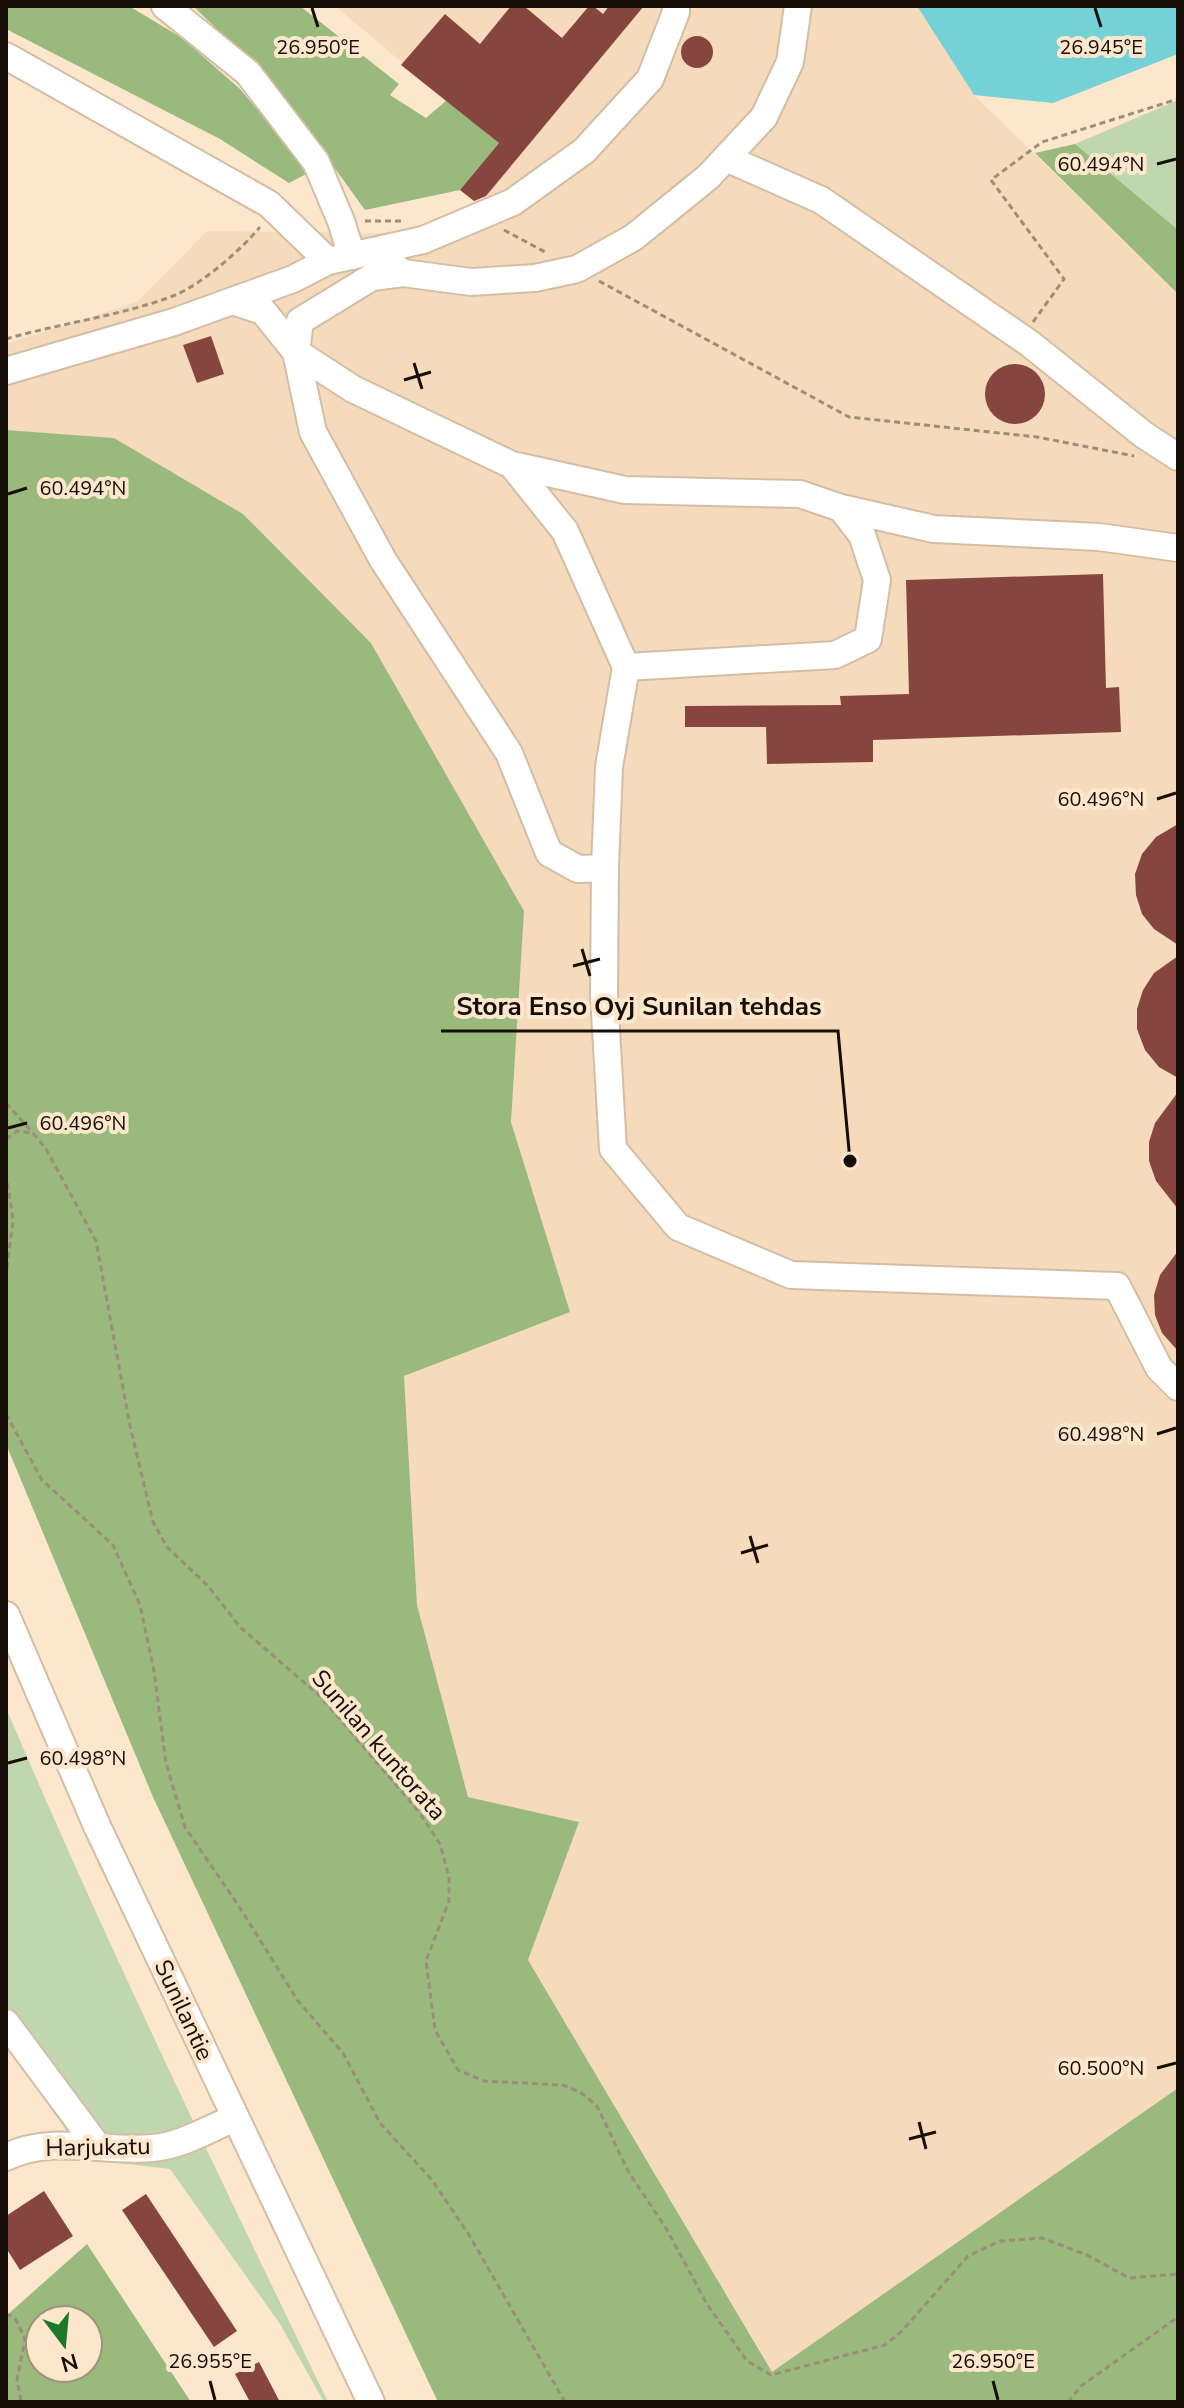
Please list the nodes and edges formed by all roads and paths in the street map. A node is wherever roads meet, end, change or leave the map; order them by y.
1 (165, 6) edge
2 (676, 6) edge
3 (799, 7) edge
4 (6, 56) edge
5 (1178, 99) edge
6 (726, 158) junction
7 (341, 221) junction
8 (409, 221) dead end
9 (287, 222) junction
10 (463, 223) junction
11 (351, 256) junction
12 (577, 269) junction
13 (403, 273) junction
14 (232, 301) junction
15 (1021, 338) junction
16 (6, 339) edge
17 (296, 352) junction
18 (6, 371) edge
19 (1178, 457) edge
20 (1147, 458) dead end
21 (512, 465) junction
22 (841, 508) junction
23 (1178, 548) edge
24 (626, 667) junction
25 (605, 868) junction
26 (6, 1103) edge
27 (33, 1133) junction
28 (6, 1139) edge
29 (6, 1173) edge
30 (6, 1276) edge
31 (1178, 1387) edge
32 (6, 1414) edge
33 (6, 1615) edge
34 (6, 2023) edge
35 (235, 2118) junction
36 (98, 2147) junction
37 (6, 2157) edge
38 (1178, 2274) edge
39 (6, 2314) edge
40 (1178, 2317) edge
41 (21, 2402) edge
42 (371, 2402) edge
43 (565, 2402) edge
44 (1068, 2402) edge

1 - 7 street
2 - 10 street
3 - 6 street
4 - 9 street
5 - 15 path
6 - 12 street
6 - 15 street
7 - 8 path
7 - 11 street
9 - 11 street
9 - 16 path
10 - 11 street
10 - 12 path
11 - 13 street
11 - 14 street
12 - 13 street
12 - 20 path
13 - 17 street
14 - 17 street
14 - 18 street
15 - 19 street
17 - 21 street
17 - 25 street
21 - 22 street
21 - 24 street
22 - 23 street
22 - 24 street
24 - 25 street
25 - 31 street
26 - 27 path, Sunilan kuntorata
27 - 28 path
27 - 38 path, Sunilan kuntorata
29 - 30 path
32 - 43 path
33 - 35 street, Sunilantie
34 - 36 street
35 - 36 street, Harjukatu
35 - 42 street, Sunilantie
36 - 37 street, Harjukatu
39 - 41 path
40 - 44 path

